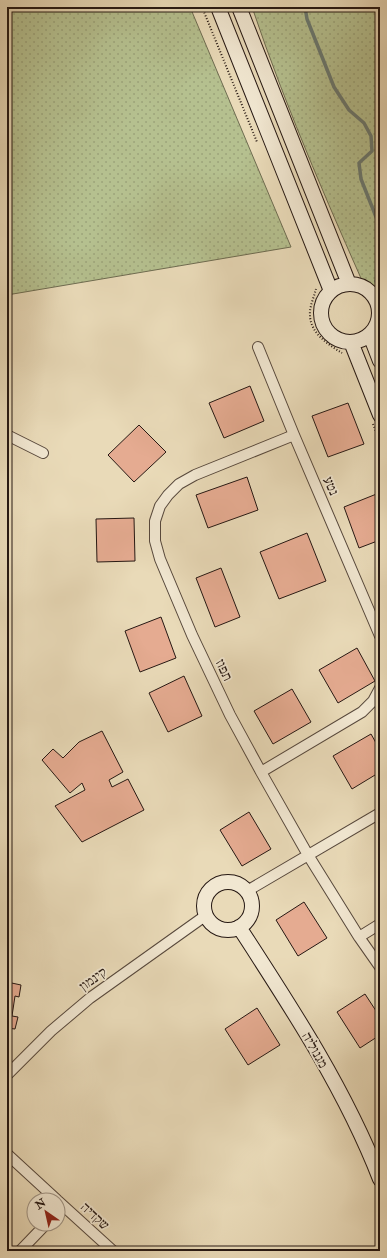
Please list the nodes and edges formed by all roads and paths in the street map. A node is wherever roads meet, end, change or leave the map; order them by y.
1 (202, 7) edge
2 (218, 7) edge
3 (239, 7) edge
4 (260, 148) dead end
5 (350, 284) junction
6 (317, 286) dead end
7 (331, 291) junction
8 (370, 335) junction
9 (351, 342) junction
10 (258, 347) dead end
11 (346, 355) dead end
12 (380, 361) edge
13 (376, 418) edge
14 (7, 435) edge
15 (294, 435) junction
16 (380, 442) edge
17 (43, 453) dead end
18 (380, 636) edge
19 (380, 688) edge
20 (261, 772) junction
21 (380, 813) edge
22 (308, 855) junction
23 (247, 891) junction
24 (206, 916) junction
25 (380, 924) edge
26 (239, 927) junction
27 (359, 937) junction
28 (380, 967) edge
29 (7, 1075) edge
30 (7, 1154) edge
31 (380, 1179) edge
32 (47, 1192) edge
33 (66, 1210) edge
34 (38, 1232) edge
35 (20, 1251) edge
36 (113, 1251) edge

1 - 4 path
2 - 7 main road
3 - 5 main road
5 - 7 main road
5 - 8 main road
6 - 11 path
7 - 9 main road
8 - 9 main road
8 - 12 main road
9 - 13 main road
10 - 15 street, נטע
13 - 16 path
14 - 17 street
15 - 18 street, נטע
15 - 20 street, תפוז
19 - 20 street
20 - 22 street, תפוז
21 - 22 street
22 - 23 street
22 - 27 street, תפוז
23 - 24 main road
23 - 26 main road
24 - 26 main road
24 - 29 street, קינמון
25 - 27 street
26 - 31 main road, מגנוליה
27 - 28 street, תפוז
30 - 32 street, שקדיה
33 - 36 street, שקדיה
34 - 35 street

